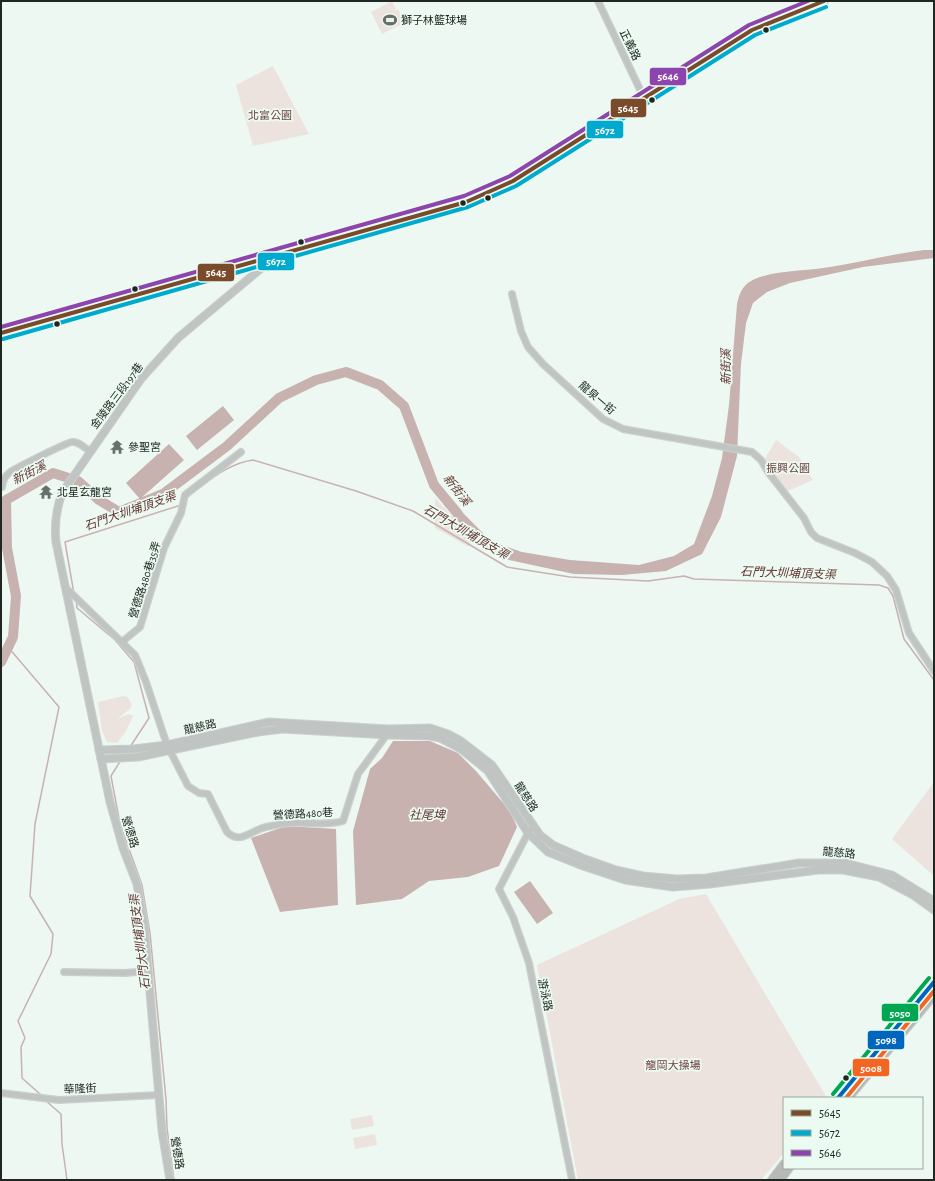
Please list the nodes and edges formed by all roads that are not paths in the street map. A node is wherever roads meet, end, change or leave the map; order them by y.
1 (598, 1) edge
2 (824, 1) edge
3 (644, 98) junction
4 (279, 254) junction
5 (512, 294) dead end
6 (1, 333) edge
7 (90, 452) junction
8 (241, 452) dead end
9 (2, 486) dead end
10 (62, 493) joint
11 (65, 587) junction
12 (122, 642) junction
13 (934, 671) edge
14 (388, 732) junction
15 (170, 748) junction
16 (99, 750) junction
17 (100, 759) junction
18 (533, 827) junction
19 (528, 833) junction
20 (584, 863) junction
21 (934, 901) edge
22 (934, 910) edge
23 (148, 971) junction
24 (64, 972) dead end
25 (934, 982) edge
26 (934, 995) edge
27 (1, 1093) edge
28 (159, 1095) junction
29 (839, 1097) edge
30 (849, 1097) edge
31 (783, 1165) edge
32 (788, 1169) edge
33 (170, 1180) edge
34 (572, 1180) edge
35 (772, 1180) edge
36 (780, 1180) edge

1 - 3 street, 正義路
2 - 3 main road
3 - 4 main road
4 - 6 main road
4 - 7 street, 金陵路三段197巷
5 - 13 street, 龍泉一街
7 - 9 street
7 - 10 street, 金陵路三段197巷
8 - 12 street, 營德路480巷35弄
10 - 11 street, 營德路
11 - 12 street, 營德路480巷
11 - 16 street, 營德路
12 - 15 street, 營德路480巷
14 - 15 street, 龍慈路
14 - 15 street, 營德路480巷
14 - 18 street, 龍慈路
14 - 19 street, 龍慈路
15 - 16 street, 龍慈路
15 - 17 street, 龍慈路
16 - 17 street, 營德路
17 - 23 street, 營德路
18 - 19 street, 游泳路
18 - 20 street, 龍慈路
19 - 20 street, 龍慈路
19 - 34 street, 游泳路
20 - 21 street, 龍慈路
20 - 22 street, 龍慈路
23 - 24 street
23 - 28 street, 營德路
25 - 29 main road
26 - 30 main road
27 - 28 street, 華隆街
28 - 33 street, 營德路
31 - 35 main road
32 - 36 main road

